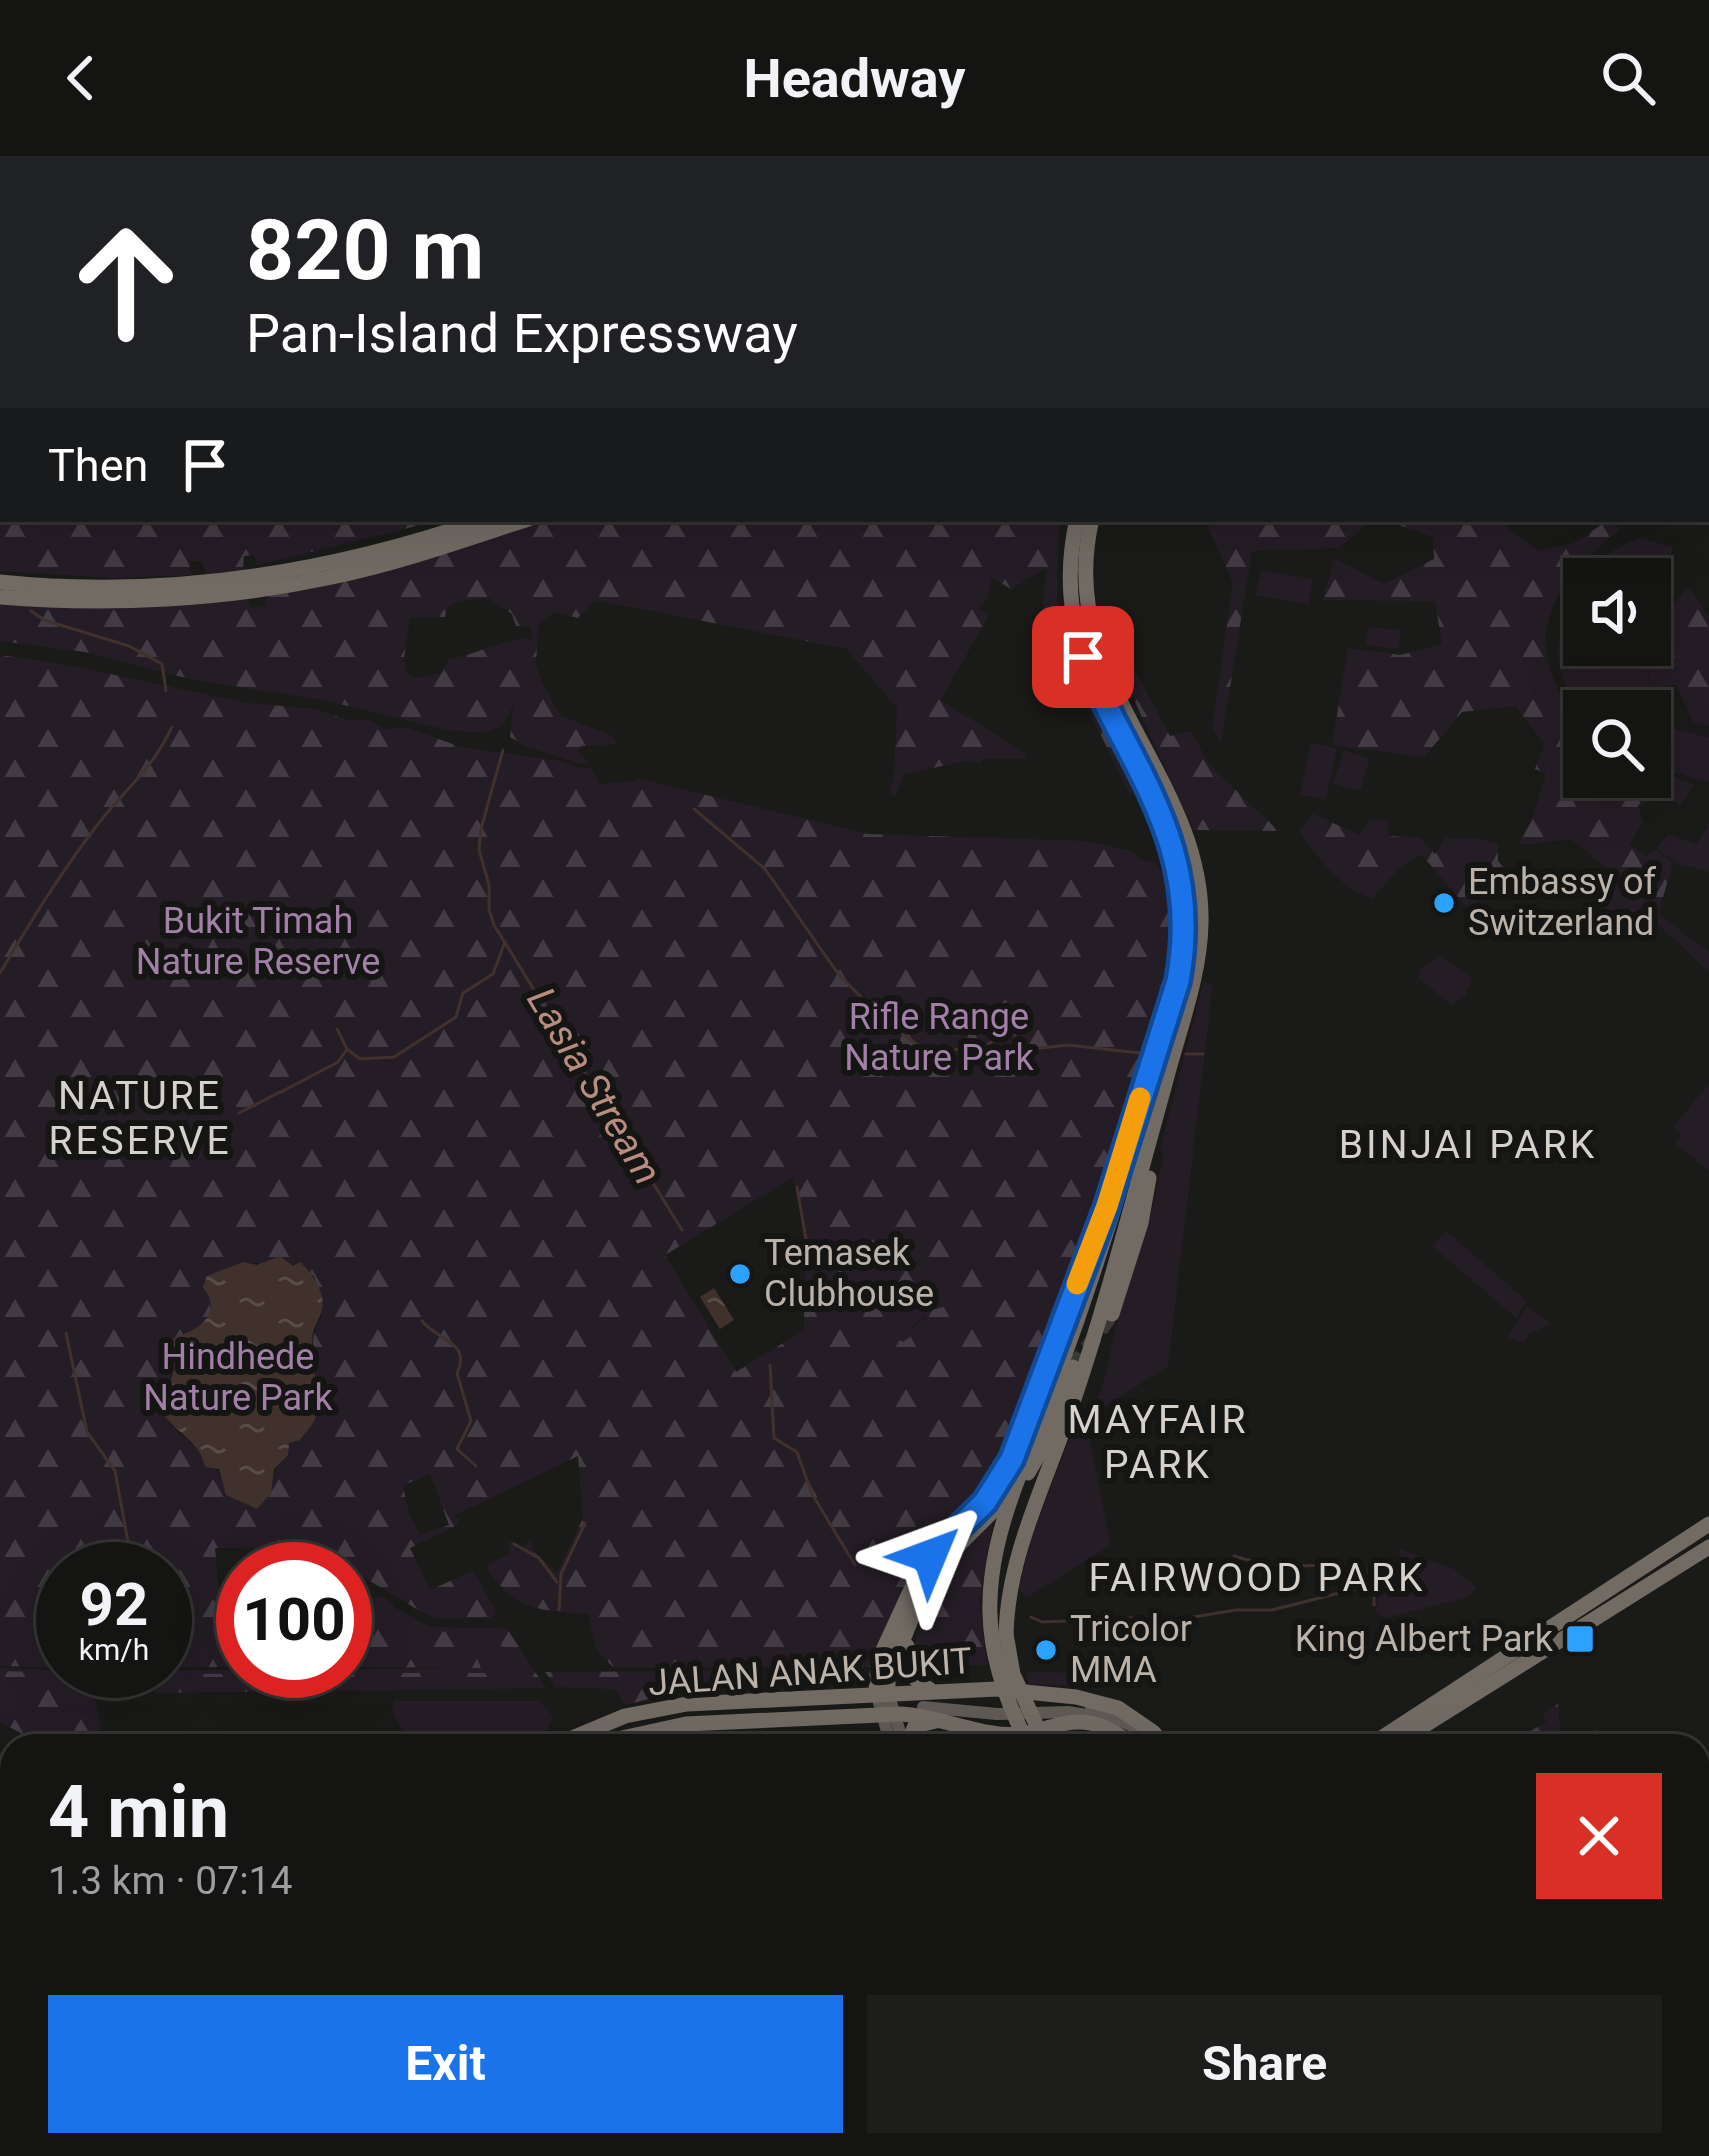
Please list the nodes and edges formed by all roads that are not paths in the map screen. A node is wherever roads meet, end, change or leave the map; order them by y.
1 (475, 522) edge
2 (518, 522) edge
3 (1067, 522) edge
4 (1077, 522) edge
5 (1092, 522) edge
6 (0, 582) edge
7 (1069, 593) junction
8 (0, 596) edge
9 (1169, 817) junction
10 (1177, 1010) junction
11 (1112, 1314) tunnel mouth
12 (1073, 1367) tunnel mouth
13 (1709, 1524) edge
14 (958, 1536) junction
15 (1709, 1546) edge
16 (1709, 1556) edge
17 (934, 1561) junction
18 (1616, 1609) junction
19 (894, 1656) junction
20 (882, 1683) junction
21 (1474, 1685) junction
22 (926, 1698) junction
23 (1098, 1713) junction
24 (887, 1714) junction
25 (1445, 1714) junction
26 (945, 1720) junction
27 (614, 1721) junction
28 (646, 1731) junction
29 (582, 1734) edge
30 (620, 1734) edge
31 (633, 1734) edge
32 (640, 1734) edge
33 (890, 1734) edge
34 (898, 1734) edge
35 (911, 1734) edge
36 (1005, 1734) edge
37 (1005, 1734) edge
38 (1024, 1734) edge
39 (1040, 1734) edge
40 (1113, 1734) edge
41 (1130, 1734) edge
42 (1141, 1734) edge
43 (1151, 1734) edge
44 (1390, 1734) edge
45 (1412, 1734) edge

1 - 6 highway
2 - 8 highway
3 - 7 highway
4 - 7 highway
5 - 9 highway
7 - 9 highway
9 - 10 highway
10 - 11 highway
10 - 14 highway
10 - 38 highway, bridge
10 - 39 highway, bridge
12 - 14 highway
13 - 21 highway
14 - 17 highway
15 - 18 highway
16 - 18 highway
17 - 19 highway
17 - 19 highway
18 - 21 highway
18 - 25 highway
19 - 20 highway
19 - 22 highway
20 - 22 highway, JALAN ANAK BUKIT
20 - 24 main road
20 - 27 highway, JALAN ANAK BUKIT
21 - 25 highway
21 - 44 highway
22 - 23 main road, JALAN ANAK BUKIT
22 - 43 highway, JALAN ANAK BUKIT
23 - 41 main road, JALAN ANAK BUKIT
23 - 42 main road, JALAN ANAK BUKIT
24 - 26 highway, JALAN ANAK BUKIT
24 - 28 highway, JALAN ANAK BUKIT
24 - 33 main road
24 - 34 main road
25 - 45 highway
26 - 35 highway
26 - 37 highway, JALAN ANAK BUKIT
27 - 29 highway
27 - 30 main road, JALAN ANAK BUKIT
28 - 31 highway, JALAN ANAK BUKIT
28 - 32 highway
36 - 40 highway, JALAN ANAK BUKIT

